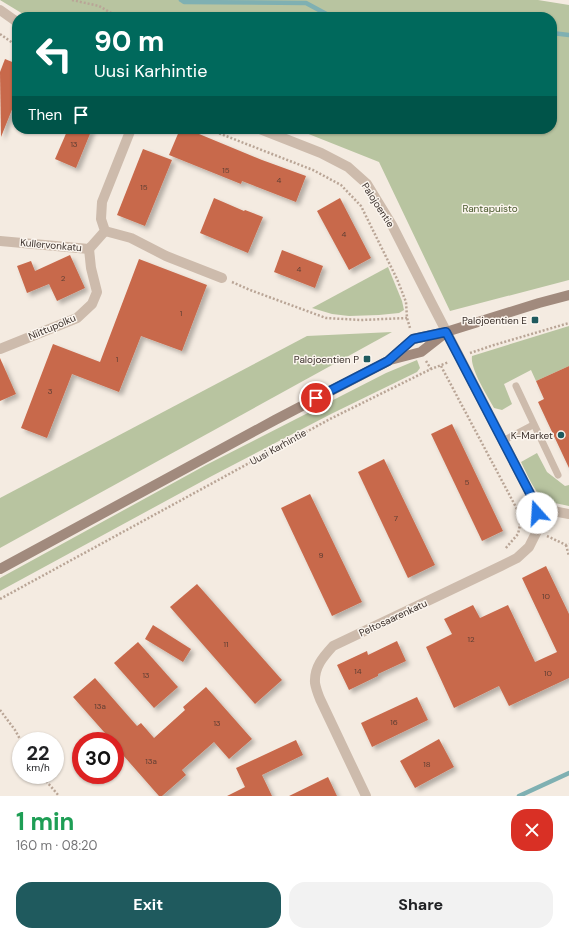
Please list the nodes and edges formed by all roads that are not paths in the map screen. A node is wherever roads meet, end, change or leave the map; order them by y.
1 (0, 10) edge
2 (12, 18) edge
3 (130, 134) edge
4 (273, 134) edge
5 (105, 231) junction
6 (0, 241) edge
7 (89, 249) junction
8 (222, 278) road end
9 (569, 296) edge
10 (446, 332) junction
11 (0, 349) edge
12 (388, 361) junction
13 (516, 386) dead end
14 (533, 425) junction
15 (503, 441) junction
16 (558, 475) dead end
17 (536, 505) junction
18 (569, 514) edge
19 (0, 569) edge
20 (366, 796) edge

1 - 2 street
3 - 5 street
4 - 10 street, Palojoentie
5 - 7 street, Kullervonkatu
5 - 8 street
6 - 7 street, Kullervonkatu
7 - 11 street, Niittupolku
9 - 10 street
10 - 12 street
10 - 12 street
10 - 15 street, Palojoentie
12 - 19 street
13 - 14 lane
14 - 15 lane
14 - 16 lane
15 - 17 street, Palojoentie
17 - 18 street
17 - 20 street, Peltosaarenkatu

